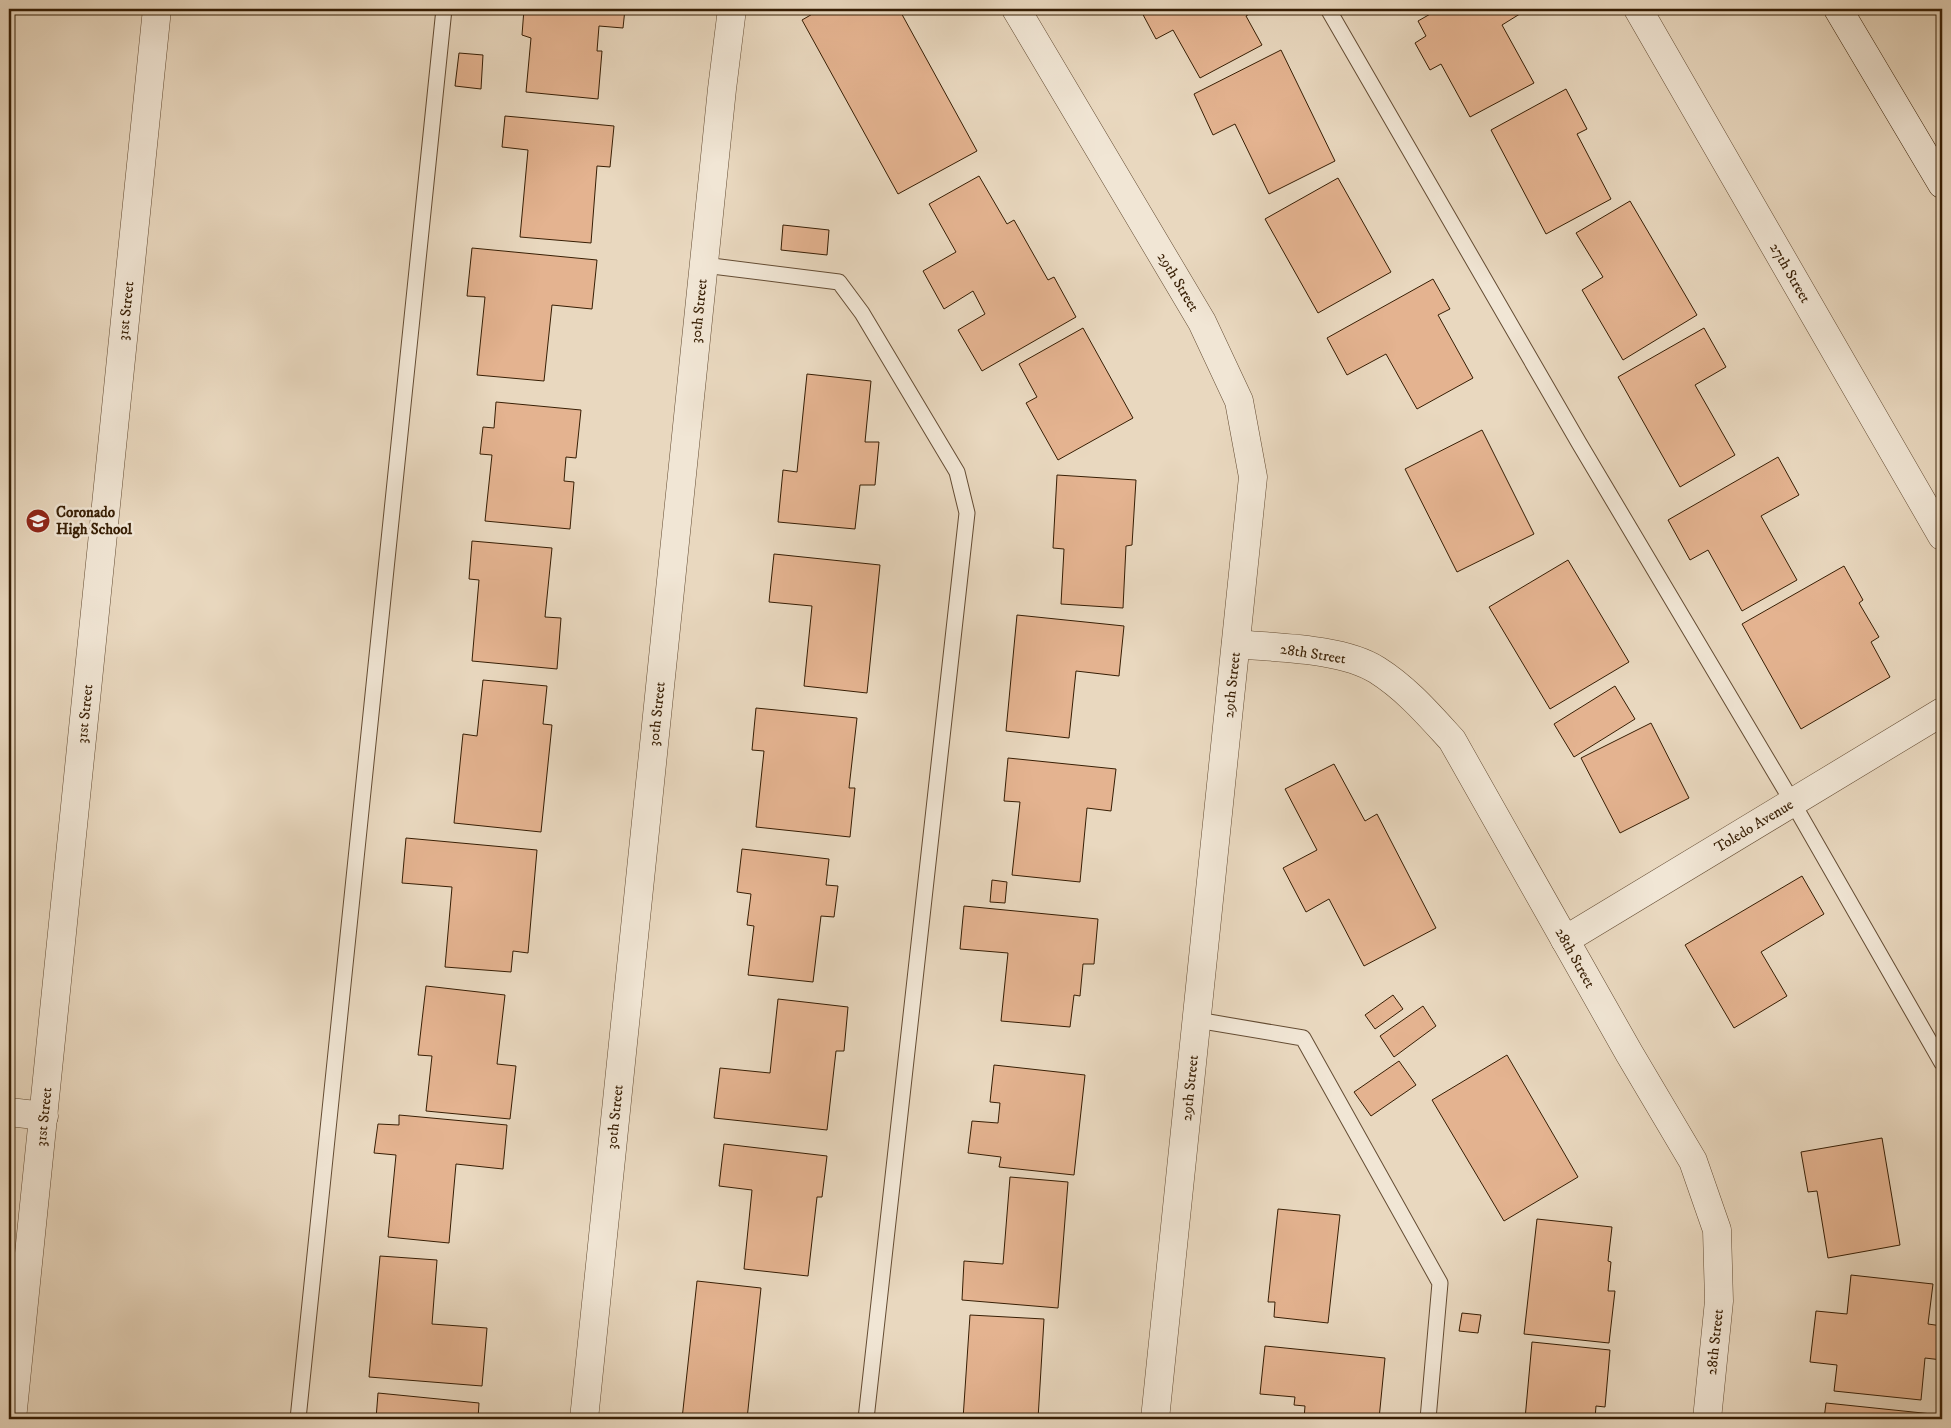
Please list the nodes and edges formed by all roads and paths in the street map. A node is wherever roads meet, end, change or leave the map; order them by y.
1 (157, 9) edge
2 (444, 9) edge
3 (732, 9) edge
4 (1016, 9) edge
5 (1328, 9) edge
6 (1638, 9) edge
7 (1838, 9) edge
8 (1942, 184) edge
9 (704, 265) junction
10 (1942, 536) edge
11 (1236, 644) junction
12 (1942, 712) edge
13 (1793, 803) junction
14 (1565, 940) junction
15 (1197, 1020) junction
16 (1942, 1063) edge
17 (9, 1112) edge
18 (44, 1116) junction
19 (12, 1419) edge
20 (298, 1419) edge
21 (584, 1419) edge
22 (866, 1419) edge
23 (1155, 1419) edge
24 (1428, 1419) edge
25 (1707, 1419) edge

1 - 18 street, 31st Street
2 - 20 lane
3 - 9 street, 30th Street
4 - 11 street, 29th Street
5 - 13 lane
6 - 10 street, 27th Street
7 - 8 street
9 - 21 street, 30th Street
9 - 22 lane
11 - 14 street, 28th Street
11 - 15 street, 29th Street
12 - 13 street, Toledo Avenue
13 - 14 street, Toledo Avenue
13 - 16 lane
14 - 25 street, 28th Street
15 - 23 street, 29th Street
15 - 24 lane
17 - 18 street
18 - 19 street, 31st Street

